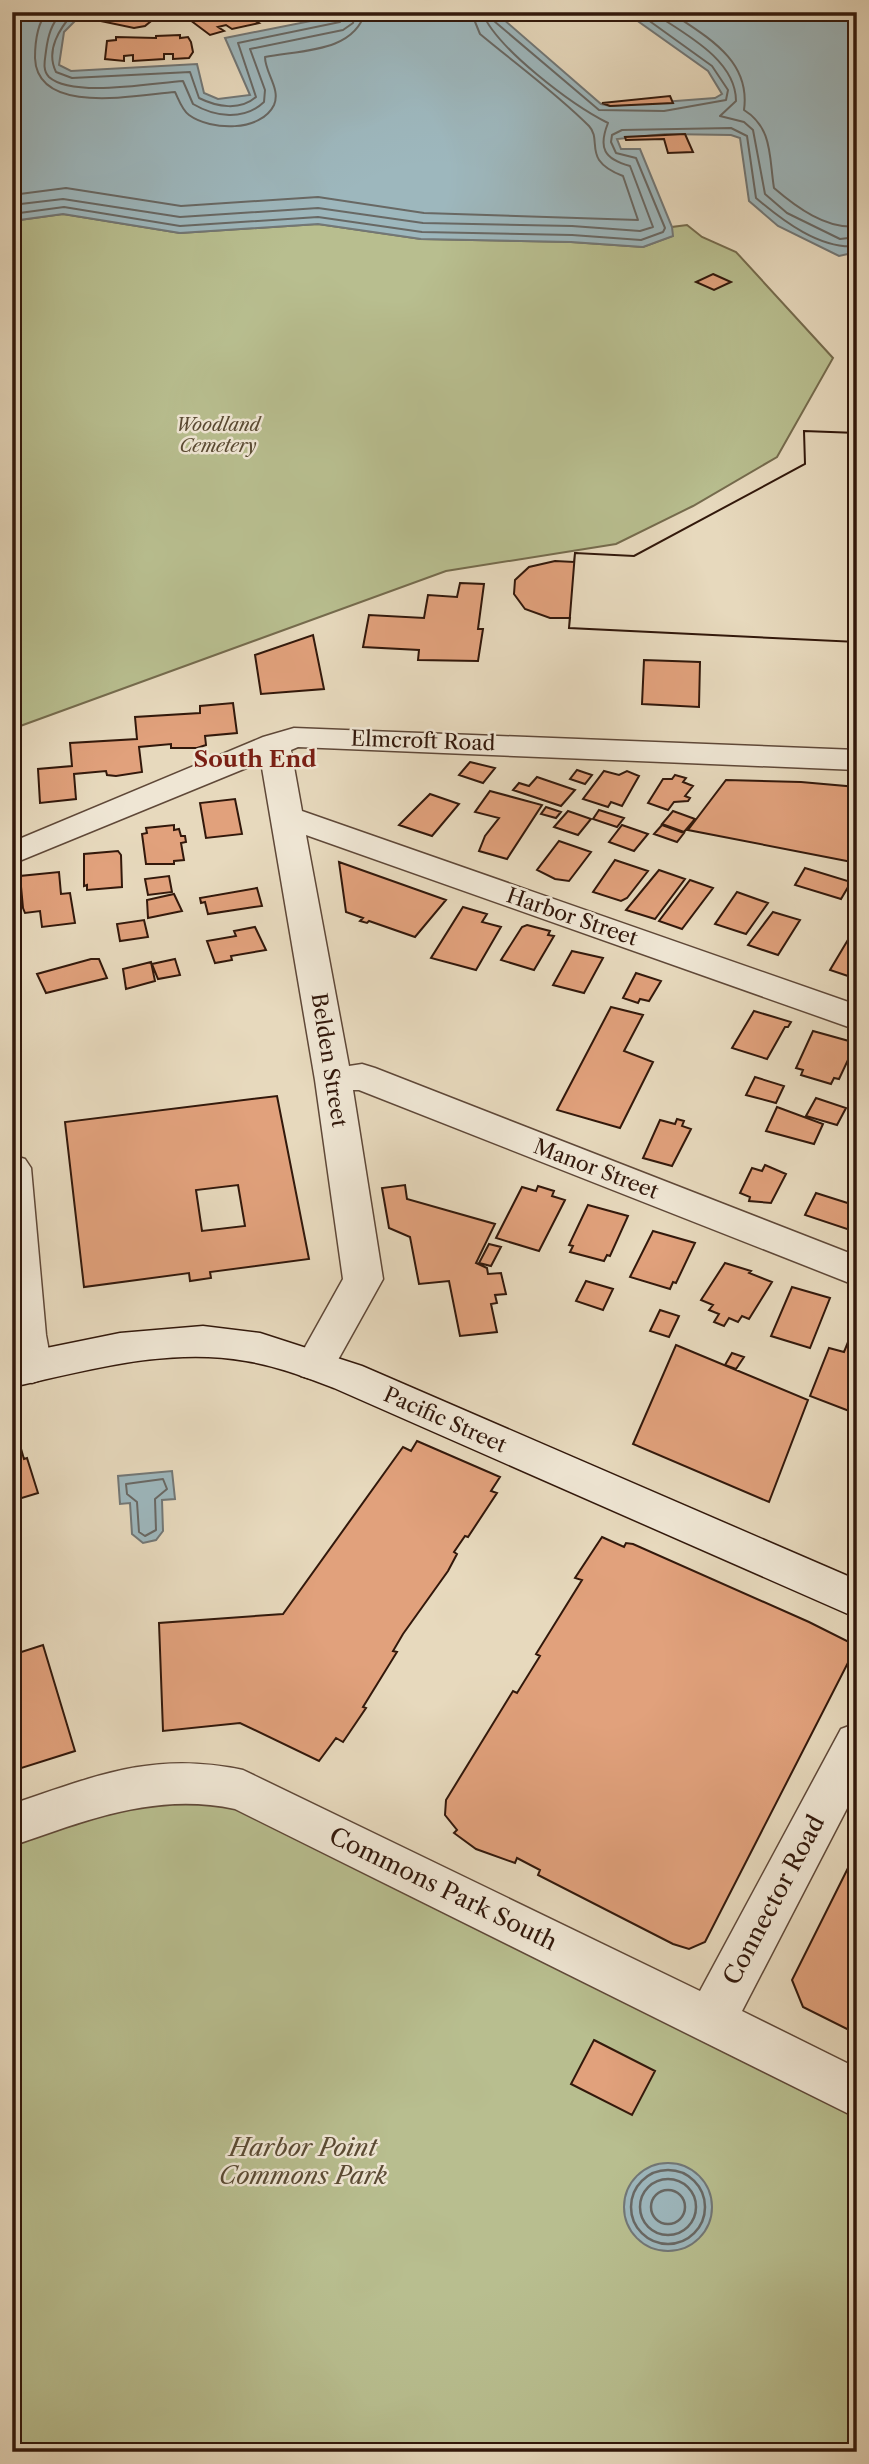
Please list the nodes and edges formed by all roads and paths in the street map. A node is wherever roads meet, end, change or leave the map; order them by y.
1 (274, 744) junction
2 (857, 761) edge
3 (287, 817) junction
4 (12, 854) edge
5 (857, 1018) edge
6 (333, 1080) junction
7 (12, 1168) edge
8 (857, 1272) edge
9 (315, 1365) junction
10 (22, 1369) edge
11 (857, 1600) edge
12 (857, 1743) edge
13 (12, 1825) edge
14 (711, 2020) junction
15 (857, 2094) edge

1 - 2 street, Elmcroft Road
1 - 3 street, Belden Street
1 - 4 street, Elmcroft Road
3 - 5 street, Harbor Street
3 - 6 street, Belden Street
6 - 8 street, Manor Street
6 - 9 street, Belden Street
7 - 10 street
9 - 10 street, Pacific Street
9 - 11 street, Pacific Street
12 - 14 street, Connector Road
13 - 14 street, Commons Park South
14 - 15 street, Commons Park South

